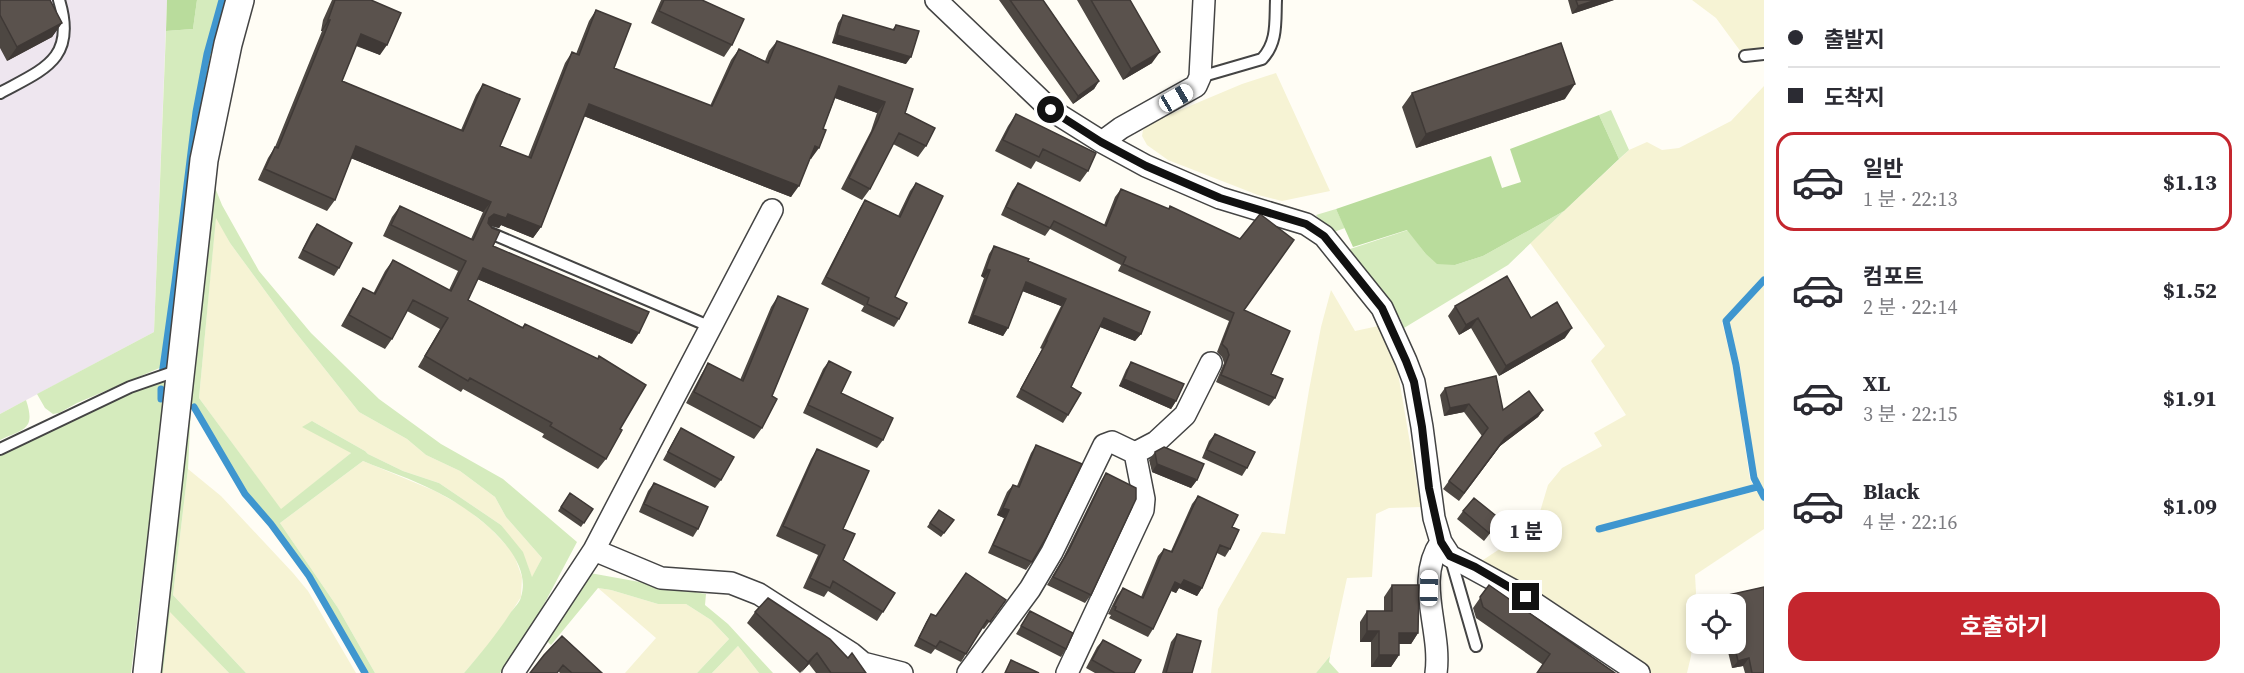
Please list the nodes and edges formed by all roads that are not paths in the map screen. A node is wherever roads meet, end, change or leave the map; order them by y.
1 (59, 0) edge
2 (240, 0) edge
3 (936, 0) edge
4 (1204, 0) edge
5 (1276, 0) edge
6 (1764, 54) edge
7 (1745, 56) dead end
8 (1200, 77) junction
9 (0, 93) edge
10 (1101, 142) junction
11 (772, 210) dead end
12 (488, 232) edge
13 (711, 327) junction
14 (1211, 363) dead end
15 (179, 370) junction
16 (0, 450) edge
17 (1135, 453) junction
18 (1446, 549) junction
19 (594, 550) junction
20 (1476, 646) dead end
21 (866, 668) edge
22 (147, 673) edge
23 (513, 673) edge
24 (902, 673) edge
25 (968, 673) edge
26 (1067, 673) edge
27 (1436, 673) edge
28 (1638, 673) edge

1 - 9 lane
2 - 15 street
3 - 10 street
4 - 8 street
5 - 8 lane
6 - 7 lane
8 - 10 street
10 - 18 street
11 - 13 street
12 - 13 lane
13 - 19 street
14 - 17 street
15 - 16 lane
15 - 22 street
17 - 25 street
17 - 26 street
18 - 20 lane
18 - 27 street
18 - 28 street
19 - 21 street
19 - 23 street
21 - 24 street

